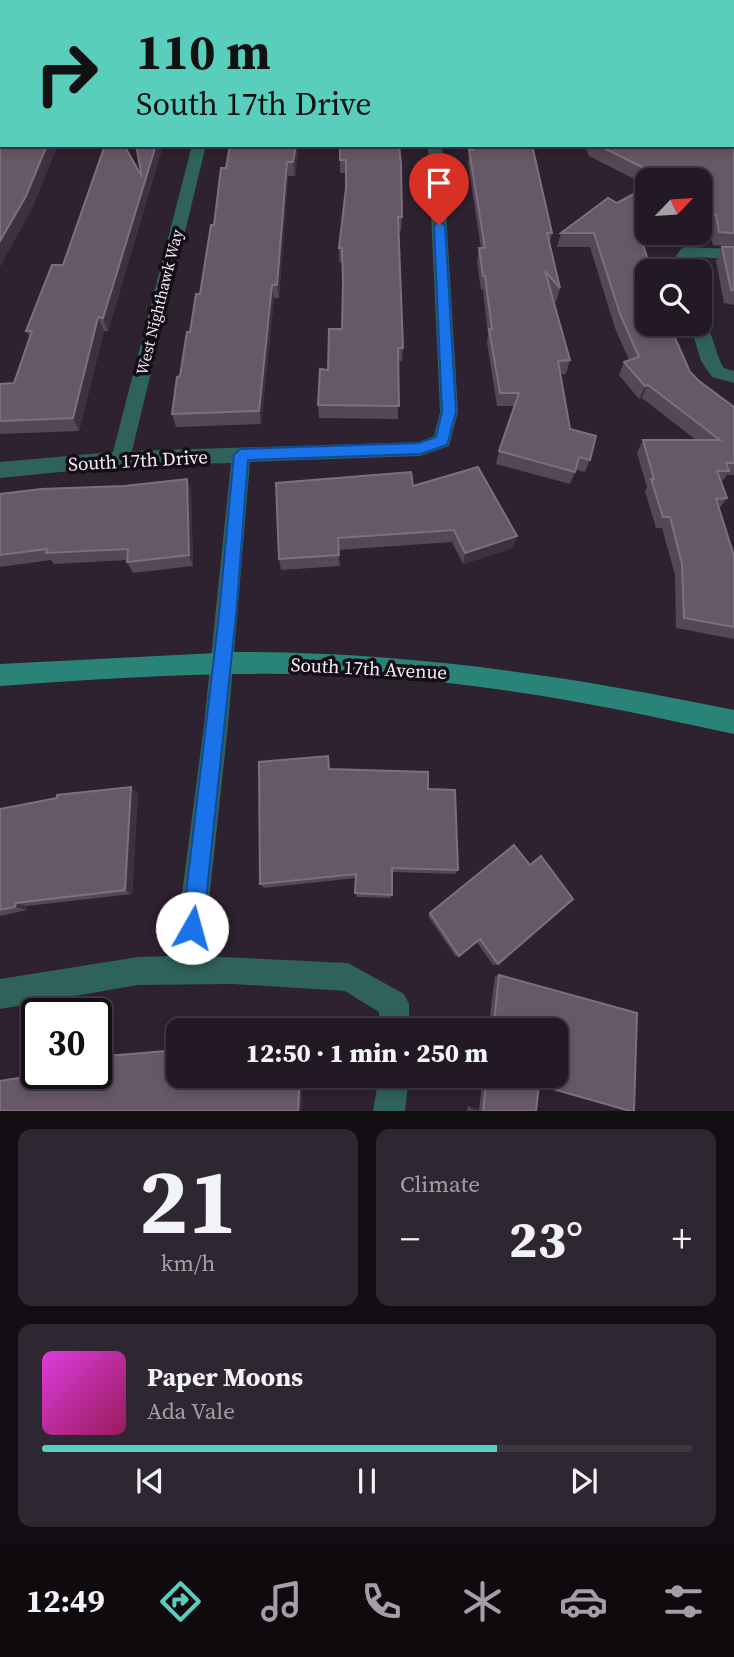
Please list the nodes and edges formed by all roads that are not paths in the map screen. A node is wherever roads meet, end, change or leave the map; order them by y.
1 (199, 147) edge
2 (435, 147) edge
3 (734, 254) edge
4 (681, 259) edge
5 (702, 336) edge
6 (734, 377) edge
7 (241, 454) junction
8 (121, 459) junction
9 (0, 470) edge
10 (223, 662) junction
11 (0, 675) edge
12 (734, 722) edge
13 (187, 970) junction
14 (0, 994) edge
15 (394, 1017) edge
16 (392, 1088) edge
17 (389, 1111) edge

1 - 8 street, West Nighthawk Way
2 - 7 street, South 17th Drive
3 - 4 street
5 - 6 street
7 - 8 street, South 17th Drive
7 - 10 street
8 - 9 street, South 17th Drive
10 - 11 main road, South 17th Avenue
10 - 12 main road, South 17th Avenue
10 - 13 street
13 - 14 street
13 - 15 street
16 - 17 street

